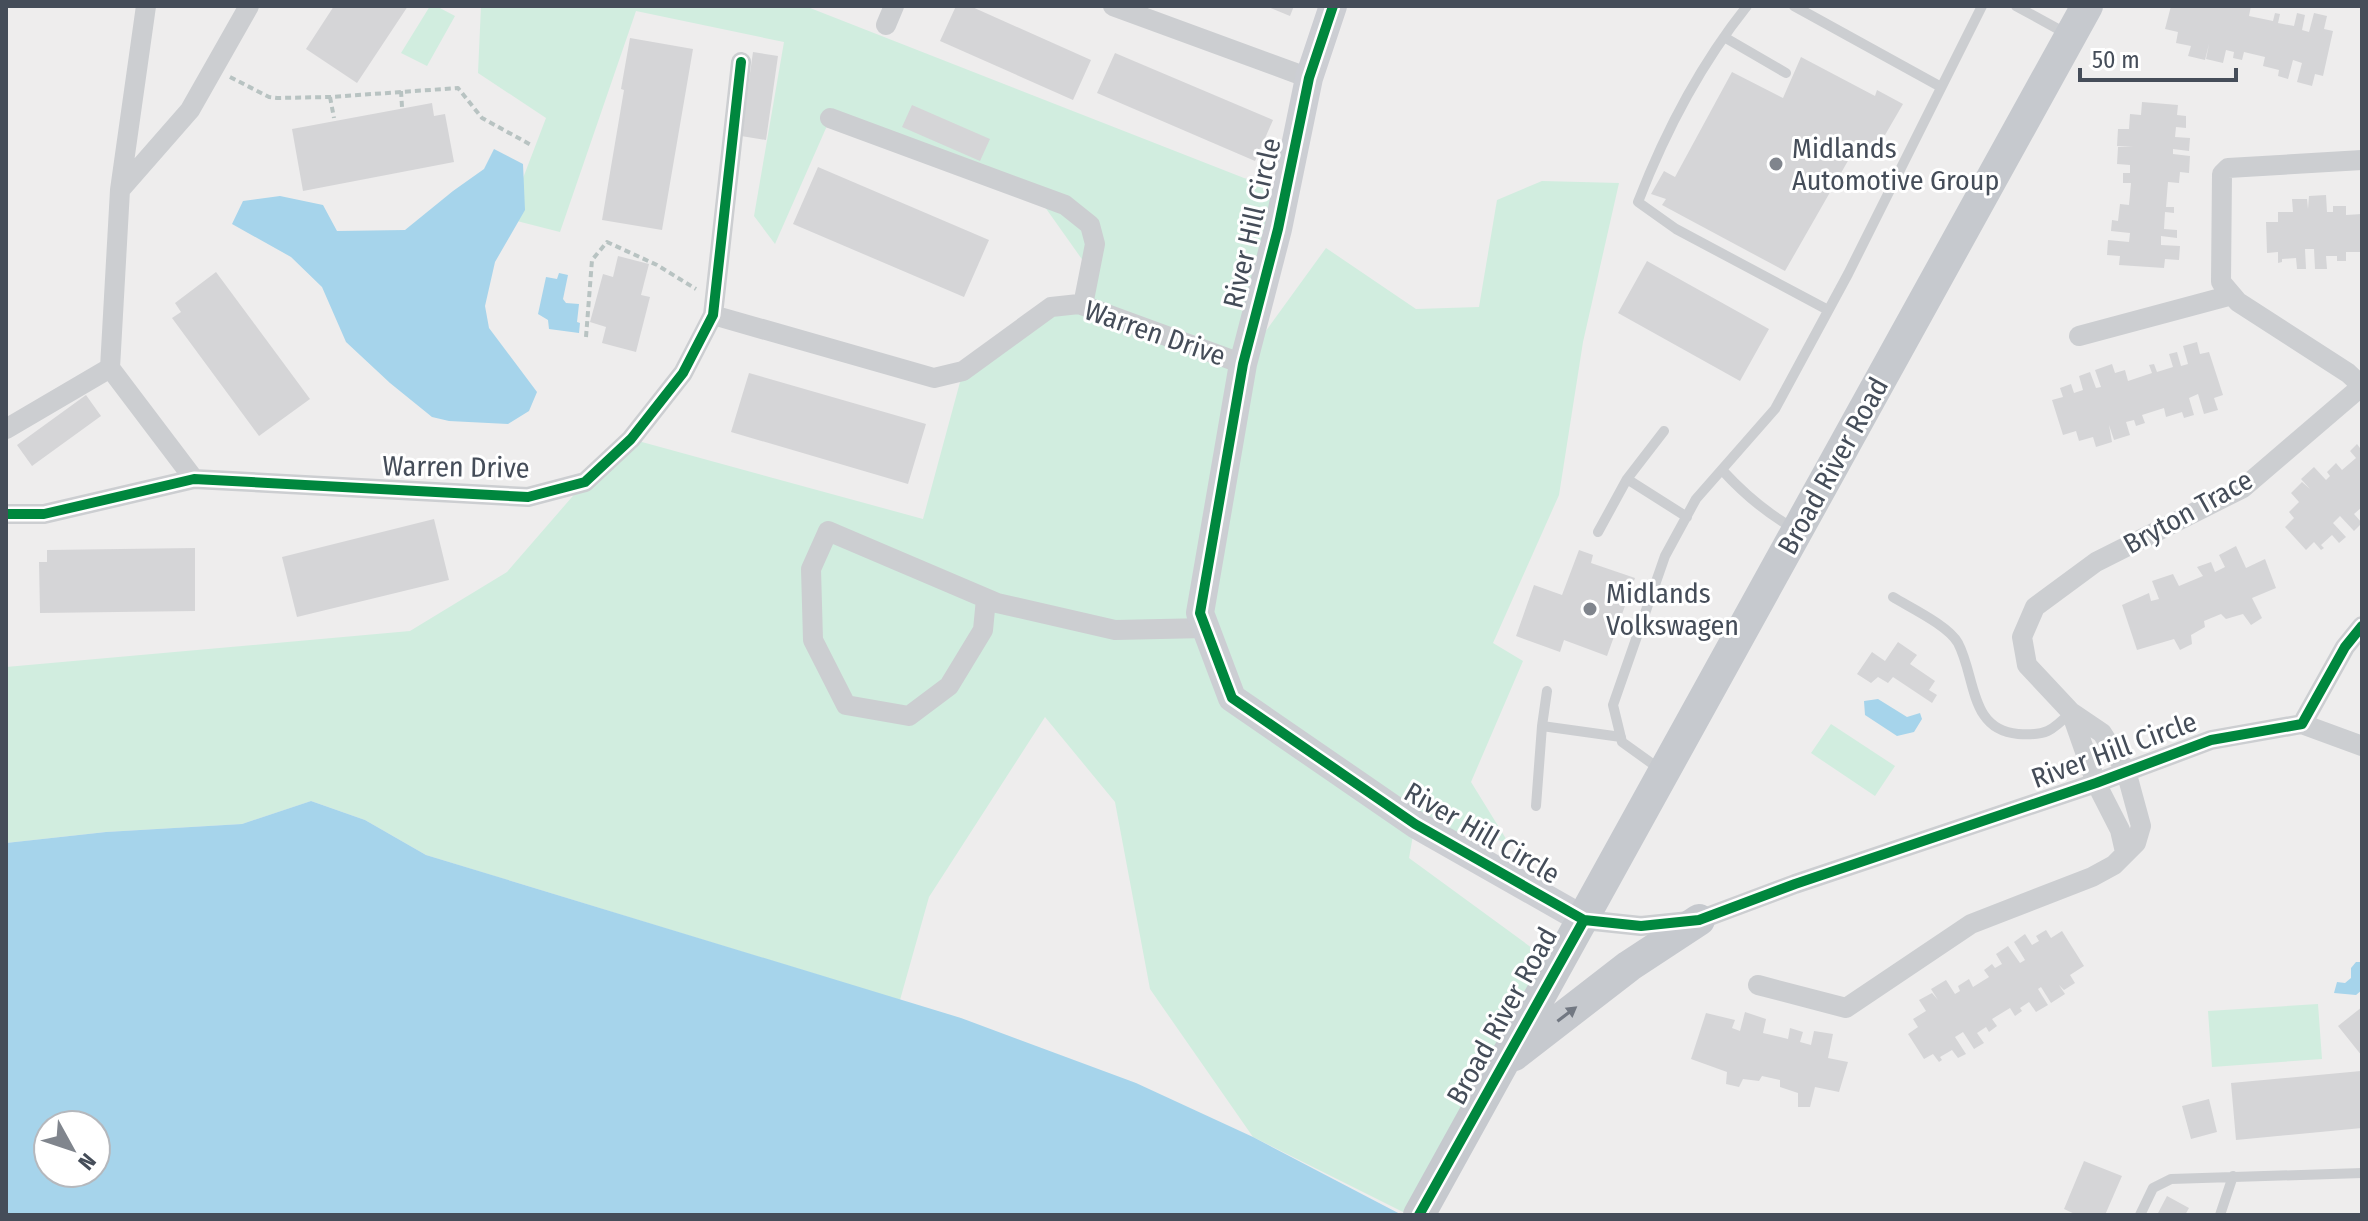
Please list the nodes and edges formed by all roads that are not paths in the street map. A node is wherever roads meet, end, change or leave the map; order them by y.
1 (146, 6) edge
2 (249, 6) edge
3 (1113, 6) edge
4 (1333, 6) edge
5 (1747, 6) edge
6 (1794, 6) edge
7 (1982, 6) edge
8 (2016, 6) edge
9 (2087, 6) edge
10 (2070, 36) junction
11 (1724, 37) junction
12 (741, 62) dead end
13 (1786, 73) dead end
14 (1309, 78) junction
15 (1941, 87) junction
16 (830, 118) dead end
17 (2362, 160) edge
18 (120, 190) junction
19 (2232, 295) junction
20 (1083, 305) junction
21 (714, 308) junction
22 (1828, 310) junction
23 (2079, 336) dead end
24 (1243, 364) junction
25 (110, 368) junction
26 (6, 429) edge
27 (1664, 431) dead end
28 (1723, 471) junction
29 (194, 479) junction
30 (1627, 479) junction
31 (6, 514) edge
32 (1687, 517) junction
33 (1797, 530) junction
34 (1598, 532) dead end
35 (1893, 597) dead end
36 (986, 599) junction
37 (2362, 626) edge
38 (1206, 628) junction
39 (1547, 691) dead end
40 (2071, 712) junction
41 (2302, 724) junction
42 (1542, 726) junction
43 (1621, 737) junction
44 (2362, 746) edge
45 (2126, 771) junction
46 (1665, 773) junction
47 (2096, 783) junction
48 (1536, 806) dead end
49 (2125, 852) junction
50 (1584, 920) junction
51 (1699, 920) junction
52 (1758, 985) dead end
53 (1505, 1061) junction
54 (2362, 1173) edge
55 (2233, 1176) junction
56 (1419, 1215) edge
57 (2140, 1215) edge
58 (2220, 1215) edge

1 - 18 street
2 - 18 street
3 - 14 street
4 - 14 street, River Hill Circle
5 - 11 lane
6 - 15 lane
7 - 15 lane
8 - 10 lane
9 - 10 main road, Broad River Road
10 - 33 main road, Broad River Road
11 - 13 lane
11 - 22 lane
12 - 21 street, Warren Drive
14 - 24 street, River Hill Circle
15 - 22 lane
16 - 20 street
17 - 19 street
18 - 25 street
19 - 23 street
19 - 40 street, Bryton Trace
20 - 21 street, Warren Drive
20 - 24 street, Warren Drive
21 - 29 street, Warren Drive
22 - 28 lane
24 - 38 street, River Hill Circle
25 - 26 street
25 - 29 street
27 - 30 lane
28 - 32 lane
28 - 33 lane
29 - 31 street, Warren Drive
30 - 32 lane
30 - 34 lane
32 - 43 lane
33 - 46 main road, Broad River Road
35 - 40 lane
36 - 36 street
36 - 38 street
37 - 41 street
38 - 50 street, River Hill Circle
39 - 42 lane
40 - 45 street, Bryton Trace
40 - 47 street, Bryton Trace
41 - 44 street
41 - 45 street, River Hill Circle
42 - 43 lane
42 - 48 lane
43 - 46 lane
45 - 47 street, River Hill Circle
45 - 49 street, Bryton Trace
46 - 50 main road, Broad River Road
47 - 49 street, Bryton Trace
47 - 51 street, River Hill Circle
49 - 52 street
50 - 51 street, River Hill Circle
50 - 53 main road, Broad River Road
53 -> 51 main road
53 - 56 main road, Broad River Road
54 - 55 lane
55 - 57 lane
55 - 58 lane

